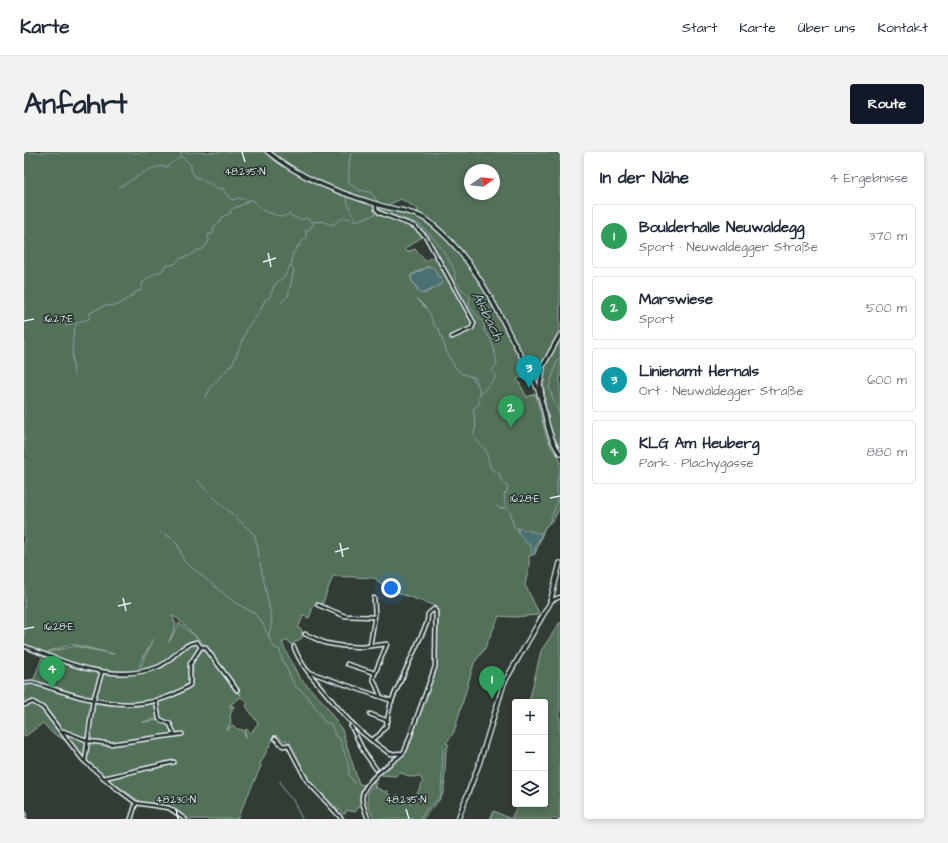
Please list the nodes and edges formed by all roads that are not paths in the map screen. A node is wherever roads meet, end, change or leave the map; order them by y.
1 (268, 152) edge
2 (377, 204) junction
3 (560, 335) edge
4 (452, 336) dead end
5 (537, 376) junction
6 (541, 382) junction
7 (536, 383) junction
8 (543, 405) junction
9 (560, 453) edge
10 (560, 563) edge
11 (560, 597) edge
12 (374, 598) dead end
13 (550, 601) junction
14 (318, 605) dead end
15 (374, 617) junction
16 (305, 634) dead end
17 (24, 646) edge
18 (370, 646) junction
19 (201, 647) junction
20 (294, 647) dead end
21 (347, 664) dead end
22 (102, 672) junction
23 (308, 672) junction
24 (375, 673) junction
25 (24, 683) edge
26 (237, 690) dead end
27 (380, 695) junction
28 (156, 700) junction
29 (93, 701) junction
30 (392, 701) junction
31 (24, 705) edge
32 (370, 714) dead end
33 (388, 721) junction
34 (350, 723) junction
35 (62, 732) junction
36 (182, 734) dead end
37 (175, 735) junction
38 (275, 738) dead end
39 (371, 740) junction
40 (89, 741) junction
41 (403, 753) junction
42 (85, 761) junction
43 (174, 762) dead end
44 (376, 769) dead end
45 (104, 778) junction
46 (136, 804) junction
47 (24, 813) edge
48 (24, 819) edge
49 (131, 819) edge
50 (185, 819) edge
51 (342, 819) edge
52 (368, 819) edge
53 (458, 819) edge

1 - 2 main road
2 - 4 street
2 - 5 main road
3 - 5 main road
5 - 6 main road
5 - 7 main road
6 - 7 main road
6 - 8 main road
7 - 8 main road
8 - 9 main road
10 - 13 main road
11 - 13 street
12 - 15 street
13 - 53 main road
14 - 15 street
15 - 18 street
16 - 18 street
17 - 22 street
18 - 24 street
19 - 22 street
19 - 26 street
19 - 28 street
20 - 23 street
21 - 24 street
22 - 29 street
23 - 27 street
23 - 34 street
24 - 27 street
25 - 29 street
27 - 30 street
28 - 29 street
28 - 37 street
29 - 40 street
30 - 33 street
30 - 41 street
31 - 35 street
32 - 33 street
33 - 39 street
34 - 39 street
34 - 44 street
35 - 40 street
35 - 42 street
36 - 37 street
37 - 40 street
38 - 51 street
39 - 41 street
40 - 42 street
41 - 52 street
42 - 45 street
43 - 45 street
45 - 46 street
46 - 49 street
46 - 50 street
47 - 48 street

